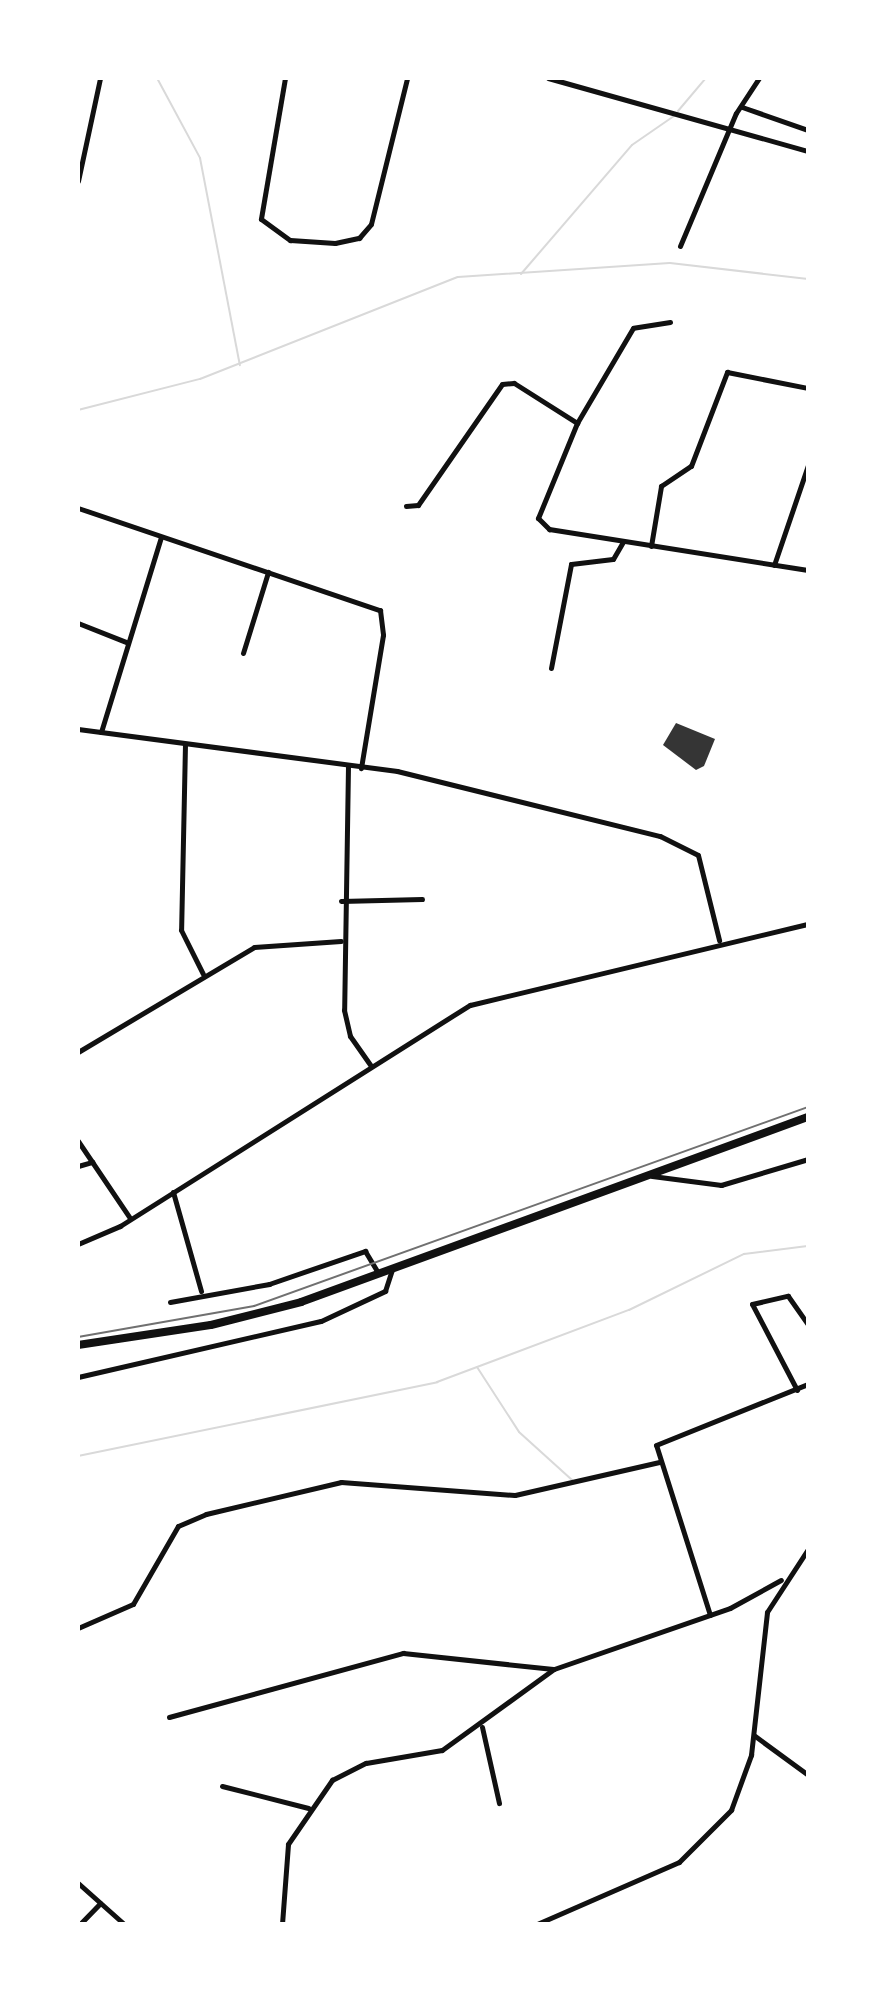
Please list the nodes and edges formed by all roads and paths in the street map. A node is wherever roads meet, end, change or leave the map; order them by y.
1 (100, 78) edge
2 (285, 78) edge
3 (407, 78) edge
4 (548, 78) edge
5 (759, 78) edge
6 (742, 107) junction
7 (731, 129) junction
8 (808, 130) edge
9 (808, 151) edge
10 (78, 181) edge
11 (680, 246) dead end
12 (670, 322) dead end
13 (808, 388) edge
14 (577, 423) junction
15 (808, 465) edge
16 (406, 506) dead end
17 (78, 508) edge
18 (161, 537) junction
19 (623, 542) junction
20 (651, 547) junction
21 (774, 565) junction
22 (808, 570) edge
23 (268, 572) junction
24 (78, 623) edge
25 (126, 642) junction
26 (243, 653) dead end
27 (551, 668) dead end
28 (78, 729) edge
29 (101, 732) junction
30 (185, 744) junction
31 (348, 766) junction
32 (361, 768) junction
33 (422, 899) dead end
34 (341, 901) junction
35 (808, 924) edge
36 (719, 940) junction
37 (341, 941) junction
38 (203, 974) junction
39 (78, 1052) edge
40 (371, 1066) junction
41 (808, 1117) edge
42 (78, 1141) edge
43 (808, 1159) edge
44 (92, 1162) junction
45 (78, 1166) edge
46 (651, 1176) junction
47 (173, 1192) junction
48 (130, 1218) junction
49 (78, 1244) edge
50 (392, 1269) junction
51 (378, 1274) junction
52 (201, 1291) junction
53 (170, 1302) dead end
54 (808, 1325) edge
55 (78, 1345) edge
56 (78, 1377) edge
57 (808, 1384) edge
58 (797, 1390) junction
59 (659, 1462) junction
60 (808, 1549) edge
61 (781, 1580) junction
62 (710, 1615) junction
63 (78, 1628) edge
64 (554, 1669) junction
65 (169, 1717) dead end
66 (482, 1727) junction
67 (755, 1736) junction
68 (808, 1775) edge
69 (222, 1786) dead end
70 (499, 1803) dead end
71 (308, 1808) junction
72 (78, 1883) edge
73 (100, 1903) junction
74 (546, 1923) edge
75 (80, 1924) edge
76 (124, 1924) edge
77 (282, 1924) edge
78 (537, 1924) edge

1 - 10 street
2 - 3 street
4 - 7 street
5 - 6 street
6 - 7 street
6 - 8 street
7 - 9 street
7 - 11 street
12 - 14 street
13 - 20 street
14 - 16 street
14 - 19 street
15 - 21 street
17 - 18 street
18 - 23 street
18 - 25 street
19 - 20 street
19 - 27 street
20 - 21 street
21 - 22 street
23 - 26 street
23 - 32 street
24 - 25 street
25 - 29 street
28 - 29 street
29 - 30 street
30 - 31 street
30 - 38 street
31 - 32 street
31 - 34 street
32 - 36 street
33 - 34 street
34 - 37 street
35 - 36 street
36 - 40 street
37 - 38 street
37 - 40 street
38 - 39 street
40 - 47 street
41 - 46 highway
42 - 44 street
43 - 46 street
44 - 45 street
44 - 48 street
46 - 50 highway
47 - 48 street
47 - 52 street
48 - 49 street
50 - 51 highway
50 - 56 street
51 - 52 street
51 - 55 highway
52 - 53 street
54 - 58 street
57 - 58 street
58 - 59 street
59 - 62 street
59 - 63 street
60 - 61 street
61 - 62 street
61 - 67 street
62 - 64 street
64 - 65 street
64 - 66 street
66 - 70 street
66 - 71 street
67 - 68 street
67 - 74 street
69 - 71 street
71 - 77 street
72 - 73 street
73 - 75 street
73 - 76 street
74 - 78 street

